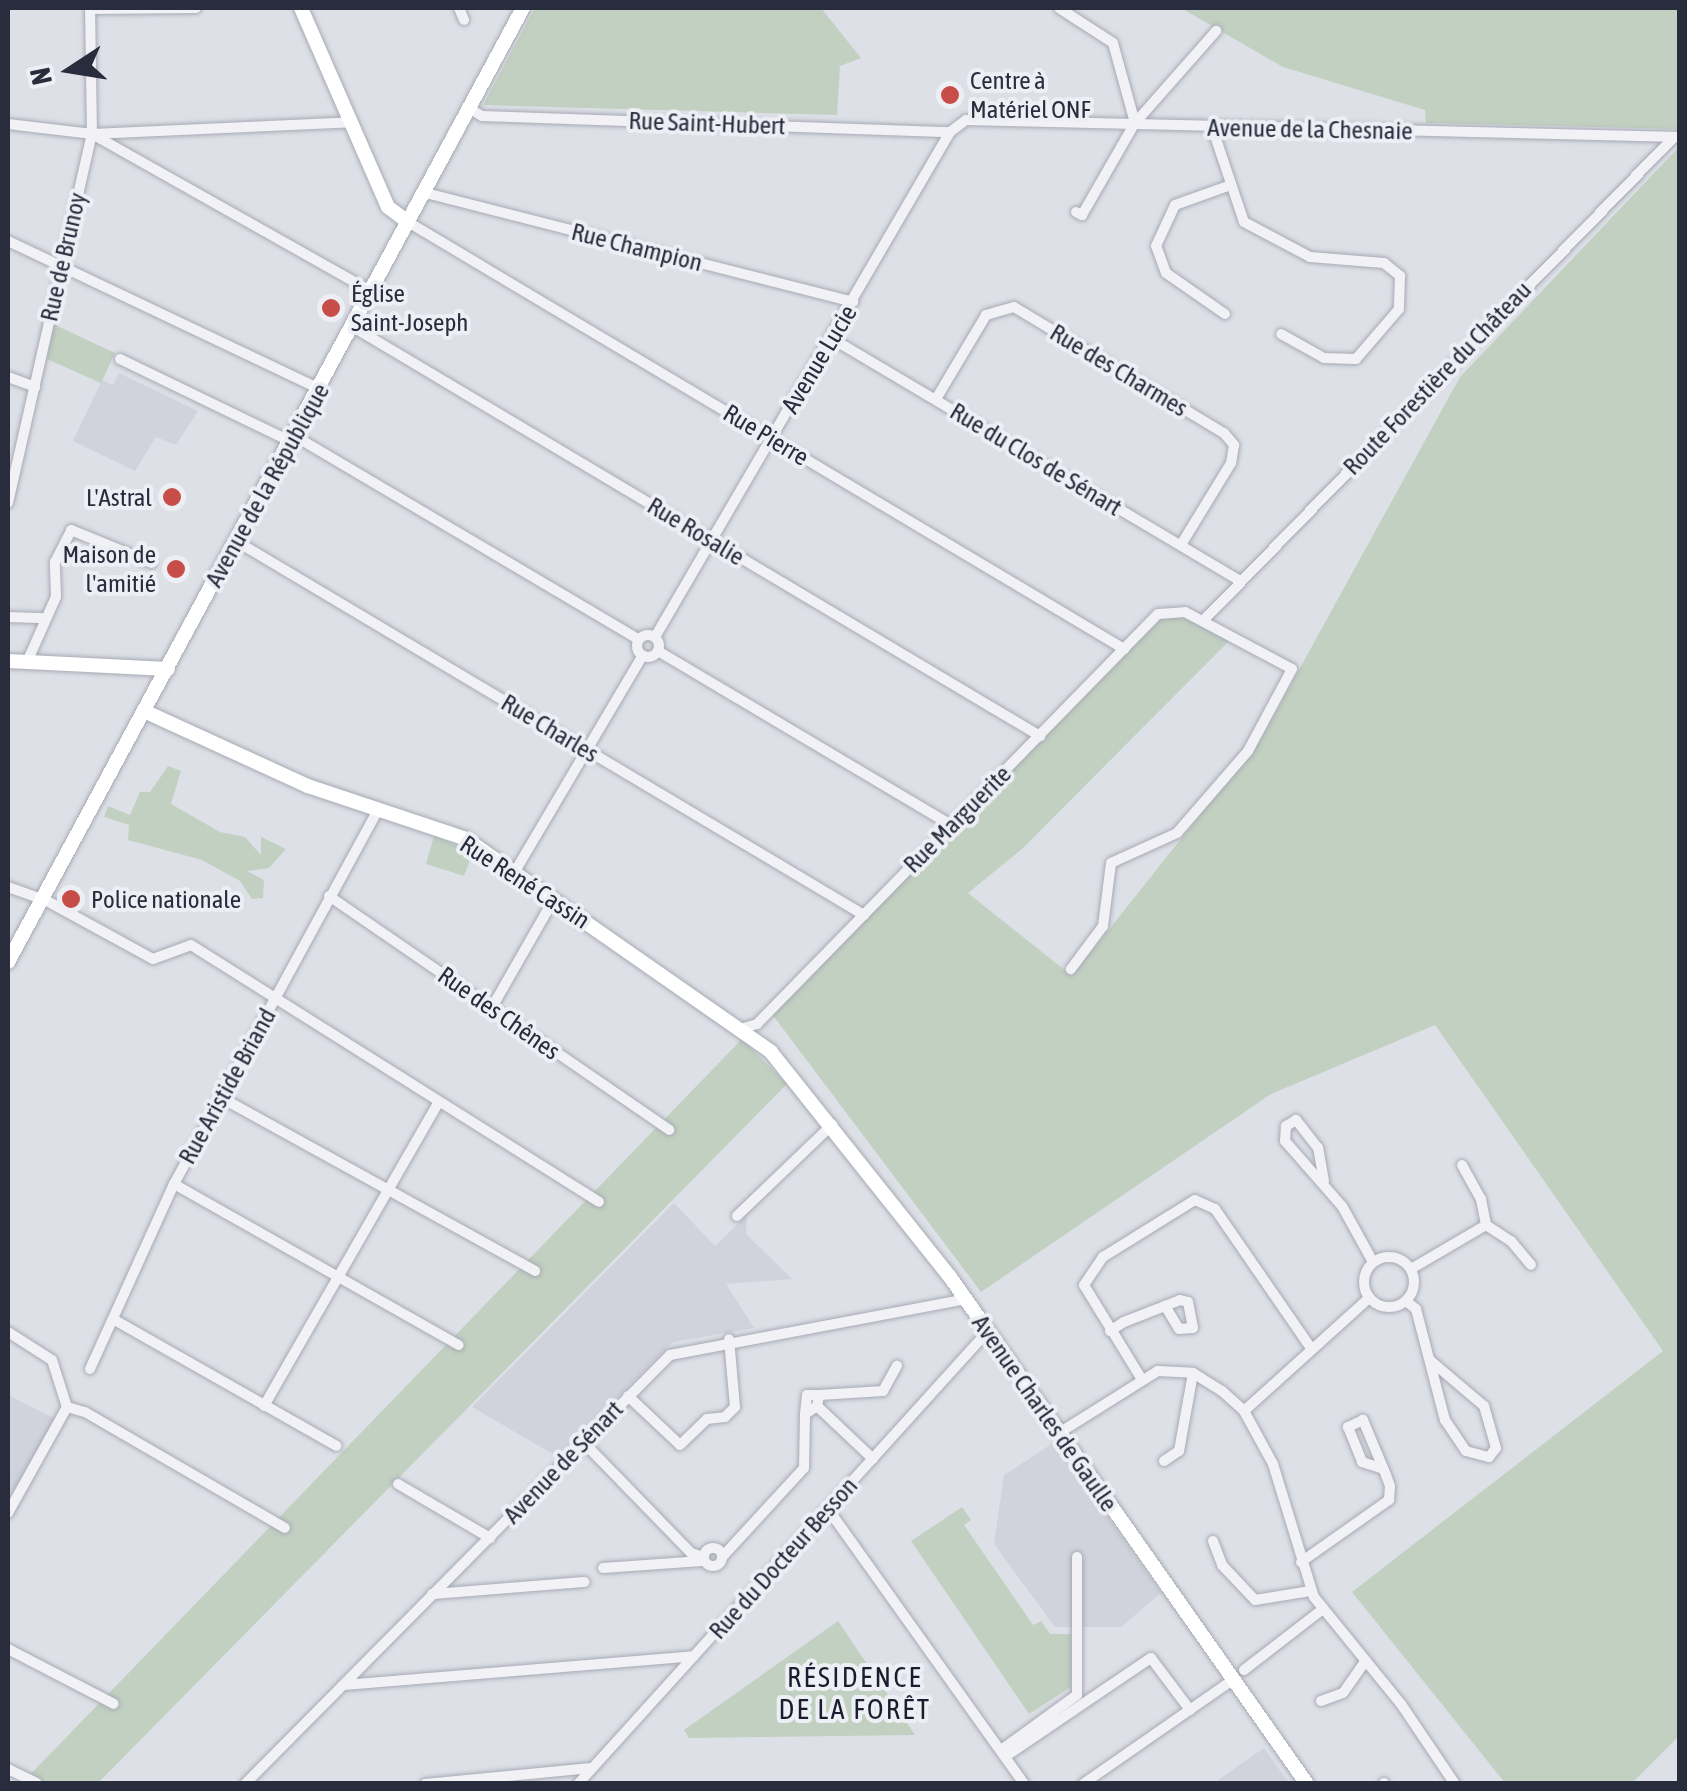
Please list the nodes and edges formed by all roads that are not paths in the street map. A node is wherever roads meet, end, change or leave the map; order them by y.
1 (90, 8) edge
2 (196, 8) edge
3 (301, 8) edge
4 (459, 8) edge
5 (522, 8) edge
6 (1059, 8) edge
7 (464, 20) dead end
8 (1216, 30) dead end
9 (467, 108) junction
10 (352, 122) junction
11 (1135, 123) junction
12 (8, 124) edge
13 (1212, 126) junction
14 (950, 132) junction
15 (92, 134) junction
16 (1677, 137) edge
17 (1228, 186) junction
18 (422, 192) junction
19 (1076, 212) dead end
20 (408, 222) junction
21 (8, 241) edge
22 (62, 262) junction
23 (372, 291) junction
24 (853, 302) junction
25 (1225, 314) dead end
26 (353, 327) junction
27 (1281, 334) dead end
28 (831, 338) junction
29 (120, 359) dead end
30 (8, 377) edge
31 (35, 387) junction
32 (320, 389) junction
33 (936, 399) junction
34 (291, 438) junction
35 (772, 438) junction
36 (10, 490) edge
37 (8, 503) edge
38 (712, 540) junction
39 (236, 542) junction
40 (1182, 545) junction
41 (152, 563) dead end
42 (1240, 581) junction
43 (8, 617) edge
44 (46, 618) junction
45 (1203, 622) junction
46 (654, 637) junction
47 (639, 640) junction
48 (1124, 649) junction
49 (658, 651) junction
50 (643, 655) junction
51 (8, 662) edge
52 (27, 662) junction
53 (168, 668) junction
54 (144, 711) junction
55 (1040, 736) junction
56 (588, 750) junction
57 (378, 810) junction
58 (951, 825) junction
59 (514, 872) junction
60 (8, 886) edge
61 (329, 896) junction
62 (41, 899) junction
63 (554, 899) junction
64 (864, 915) junction
65 (8, 962) edge
66 (1072, 969) dead end
67 (274, 998) junction
68 (491, 1009) junction
69 (757, 1024) junction
70 (740, 1029) junction
71 (771, 1052) junction
72 (220, 1097) junction
73 (436, 1105) junction
74 (833, 1124) junction
75 (669, 1130) dead end
76 (1462, 1164) dead end
77 (1324, 1181) junction
78 (174, 1184) junction
79 (388, 1190) junction
80 (599, 1202) dead end
81 (738, 1216) dead end
82 (1486, 1225) junction
83 (1373, 1262) junction
84 (1531, 1265) dead end
85 (1410, 1269) junction
86 (534, 1271) dead end
87 (338, 1276) junction
88 (1369, 1298) junction
89 (965, 1299) junction
90 (1406, 1302) junction
91 (1166, 1306) dead end
92 (113, 1319) junction
93 (1110, 1331) junction
94 (8, 1332) edge
95 (988, 1332) junction
96 (730, 1340) junction
97 (459, 1344) dead end
98 (1311, 1348) junction
99 (1431, 1360) junction
100 (897, 1366) dead end
101 (90, 1369) dead end
102 (1193, 1373) junction
103 (1141, 1378) junction
104 (628, 1396) junction
105 (818, 1401) junction
106 (264, 1406) junction
107 (67, 1407) junction
108 (1244, 1411) junction
109 (1059, 1432) junction
110 (337, 1446) dead end
111 (576, 1448) junction
112 (874, 1459) junction
113 (1164, 1461) dead end
114 (1383, 1469) junction
115 (398, 1484) dead end
116 (828, 1509) junction
117 (8, 1513) edge
118 (285, 1528) dead end
119 (490, 1538) junction
120 (1213, 1541) dead end
121 (1078, 1557) dead end
122 (701, 1558) junction
123 (1301, 1562) junction
124 (604, 1568) dead end
125 (585, 1582) dead end
126 (1310, 1591) junction
127 (431, 1594) junction
128 (1323, 1609) junction
129 (8, 1649) edge
130 (694, 1656) junction
131 (1366, 1661) junction
132 (1239, 1674) junction
133 (343, 1685) junction
134 (1322, 1701) dead end
135 (114, 1704) dead end
136 (1190, 1710) junction
137 (1003, 1753) junction
138 (592, 1768) junction
139 (8, 1769) edge
140 (37, 1783) edge
141 (245, 1784) edge
142 (425, 1784) edge
143 (578, 1784) edge
144 (1024, 1784) edge
145 (1083, 1784) edge
146 (1307, 1784) edge
147 (1455, 1784) edge

1 - 2 street
1 - 15 street, Rue de Brunoy
3 - 10 main road
4 - 7 street
5 - 9 main road, Avenue de la République
6 - 11 street
8 - 11 street
9 - 14 street, Rue Saint-Hubert
9 - 18 main road, Avenue de la République
10 - 15 street
10 - 20 main road
11 - 13 street, Avenue de la Chesnaie
11 - 14 street, Avenue de la Chesnaie
11 - 19 street
12 - 15 street
13 - 16 street, Avenue de la Chesnaie
13 - 17 street
14 - 24 street, Avenue Lucie
15 - 22 street, Rue de Brunoy
15 - 23 street
16 - 42 street, Route Forestière du Château
17 - 25 street
17 - 27 street
18 - 20 main road, Avenue de la République
18 - 24 street, Rue Champion
20 - 23 main road, Avenue de la République
20 - 35 street, Rue Pierre
21 - 22 street
22 - 31 street, Rue de Brunoy
22 - 32 street
23 - 26 main road, Avenue de la République
24 - 28 street, Avenue Lucie
26 - 32 main road, Avenue de la République
26 - 38 street, Rue Rosalie
28 - 33 street, Rue du Clos de Sénart
28 - 35 street, Avenue Lucie
29 - 34 street
30 - 31 street
31 - 36 street, Rue de Brunoy
32 - 34 main road, Avenue de la République
33 - 40 street, Rue du Clos de Sénart
33 - 40 street, Rue des Charmes
34 - 39 main road, Avenue de la République
34 - 47 street
35 - 38 street, Avenue Lucie
35 - 48 street, Rue Pierre
36 - 37 street, Rue de Brunoy
38 - 46 street, Avenue Lucie
38 - 55 street, Rue Rosalie
39 - 53 main road, Avenue de la République
39 - 56 street, Rue Charles
40 - 42 street, Rue du Clos de Sénart
41 - 44 street
42 - 45 street, Route Forestière du Château
43 - 44 street
44 - 52 street
45 - 48 street, Rue Marguerite
45 - 66 street
46 - 47 street
46 - 49 street
47 - 50 street
48 - 55 street, Rue Marguerite
49 - 50 street
49 - 58 street
50 - 56 street
51 - 52 main road
52 - 53 main road
53 - 54 main road, Avenue de la République
54 - 57 main road, Rue René Cassin
54 - 62 main road, Avenue de la République
55 - 58 street, Rue Marguerite
56 - 59 street
56 - 64 street, Rue Charles
57 - 59 main road, Rue René Cassin
57 - 61 street, Rue Aristide Briand
58 - 64 street, Rue Marguerite
59 - 63 main road, Rue René Cassin
60 - 62 street
61 - 67 street, Rue Aristide Briand
61 - 68 street, Rue des Chênes
62 - 65 main road, Avenue de la République
62 - 67 street
63 - 68 street
63 - 70 main road, Rue René Cassin
64 - 69 street, Rue Marguerite
67 - 72 street, Rue Aristide Briand
67 - 73 street
68 - 75 street, Rue des Chênes
69 - 70 street, Rue Marguerite
69 - 71 street
70 - 71 main road, Rue René Cassin
71 - 74 main road, Avenue Charles de Gaulle
72 - 78 street, Rue Aristide Briand
72 - 79 street
73 - 79 street
73 - 80 street
74 - 81 street
74 - 89 main road, Avenue Charles de Gaulle
76 - 82 street
77 - 77 street
77 - 83 street
78 - 87 street
78 - 92 street, Rue Aristide Briand
79 - 86 street
79 - 87 street
82 - 84 street
82 - 85 street
83 - 85 street
83 - 88 street
85 - 90 street
87 - 97 street
87 - 106 street
88 - 90 street
88 - 98 street
89 - 95 main road, Avenue Charles de Gaulle
89 - 96 street, Avenue de Sénart
90 - 99 street
91 - 93 street
92 - 101 street, Rue Aristide Briand
92 - 106 street
93 - 98 street
93 - 103 street
94 - 107 street
95 - 109 main road, Avenue Charles de Gaulle
95 - 112 street, Rue du Docteur Besson
96 - 104 street, Avenue de Sénart
96 - 104 street
98 - 108 street
99 - 99 street
100 - 105 street
102 - 103 street
102 - 108 street
102 - 113 street
103 - 109 street
104 - 111 street, Avenue de Sénart
105 - 112 street
105 - 122 street
106 - 110 street
107 - 117 street
107 - 118 street
108 - 123 street
109 - 132 main road, Avenue Charles de Gaulle
111 - 119 street, Avenue de Sénart
111 - 122 street
112 - 116 street, Rue du Docteur Besson
114 - 114 street
114 - 123 street
115 - 119 street
116 - 130 street, Rue du Docteur Besson
116 - 137 street
119 - 127 street, Avenue de Sénart
120 - 126 street
121 - 137 street
122 - 124 street
123 - 126 street
125 - 127 street
126 - 128 street
127 - 133 street, Avenue de Sénart
128 - 131 street
128 - 132 street
129 - 135 street
130 - 133 street
130 - 138 street, Rue du Docteur Besson
131 - 134 street
131 - 147 street
132 - 136 street
132 - 146 main road, Avenue Charles de Gaulle
133 - 141 street, Avenue de Sénart
136 - 137 street
136 - 145 street
137 - 144 street
138 - 142 street
138 - 143 street, Rue du Docteur Besson
139 - 140 street

